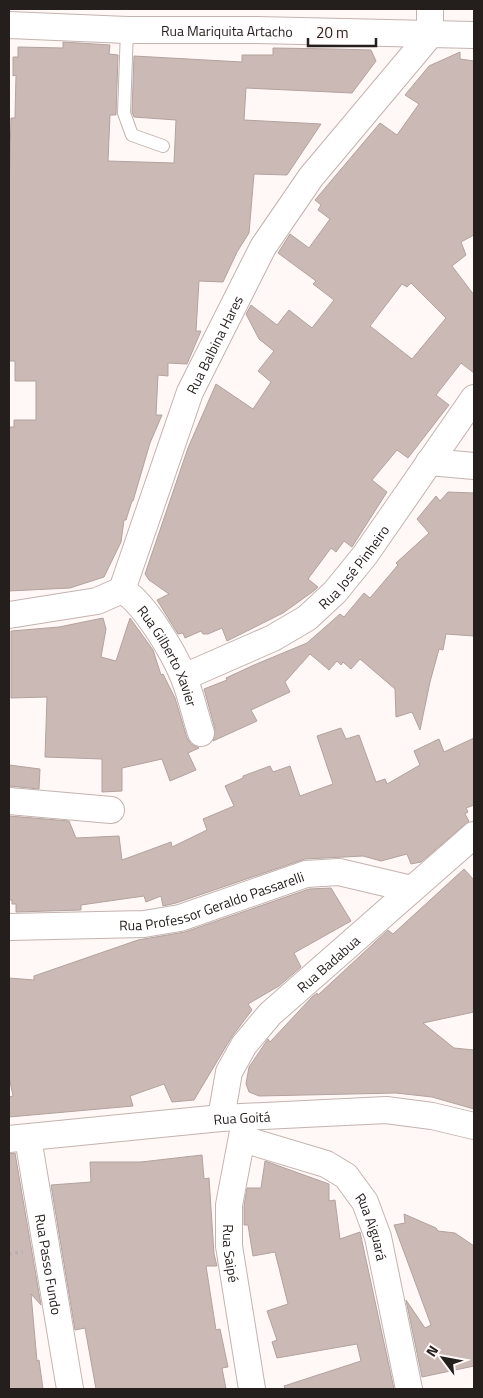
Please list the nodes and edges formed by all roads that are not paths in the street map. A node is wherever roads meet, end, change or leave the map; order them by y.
1 (430, 9) edge
2 (95, 18) edge
3 (257, 19) edge
4 (9, 25) edge
5 (127, 30) junction
6 (430, 35) junction
7 (474, 35) edge
8 (163, 146) dead end
9 (474, 398) edge
10 (429, 462) junction
11 (474, 466) edge
12 (122, 590) junction
13 (9, 615) edge
14 (184, 677) junction
15 (201, 734) dead end
16 (9, 801) edge
17 (111, 810) dead end
18 (474, 834) edge
19 (411, 888) junction
20 (9, 927) edge
21 (237, 1125) junction
22 (474, 1126) edge
23 (18, 1139) edge
24 (70, 1389) edge
25 (252, 1389) edge
26 (410, 1389) edge

1 - 6 street
2 - 4 street, Rua Mariquita Artacho
2 - 5 street, Rua Mariquita Artacho
3 - 5 street, Rua Mariquita Artacho
3 - 6 street, Rua Mariquita Artacho
5 - 8 lane
6 - 7 street, Rua Mariquita Artacho
6 - 12 street, Rua Balbina Hares
9 - 10 street, Rua José Pinheiro
10 - 11 street
10 - 14 street, Rua José Pinheiro
12 - 13 street
12 - 14 street, Rua Gilberto Xavier
14 - 15 street, Rua Gilberto Xavier
16 - 17 street
18 - 19 street, Rua Badabua
19 - 20 street, Rua Professor Geraldo Passarelli
19 - 21 street, Rua Badabua
21 - 22 street, Rua Goitá
21 - 23 street, Rua Goitá
21 - 25 street, Rua Saipé
21 - 26 street, Rua Aiguará
23 - 24 street, Rua Passo Fundo

